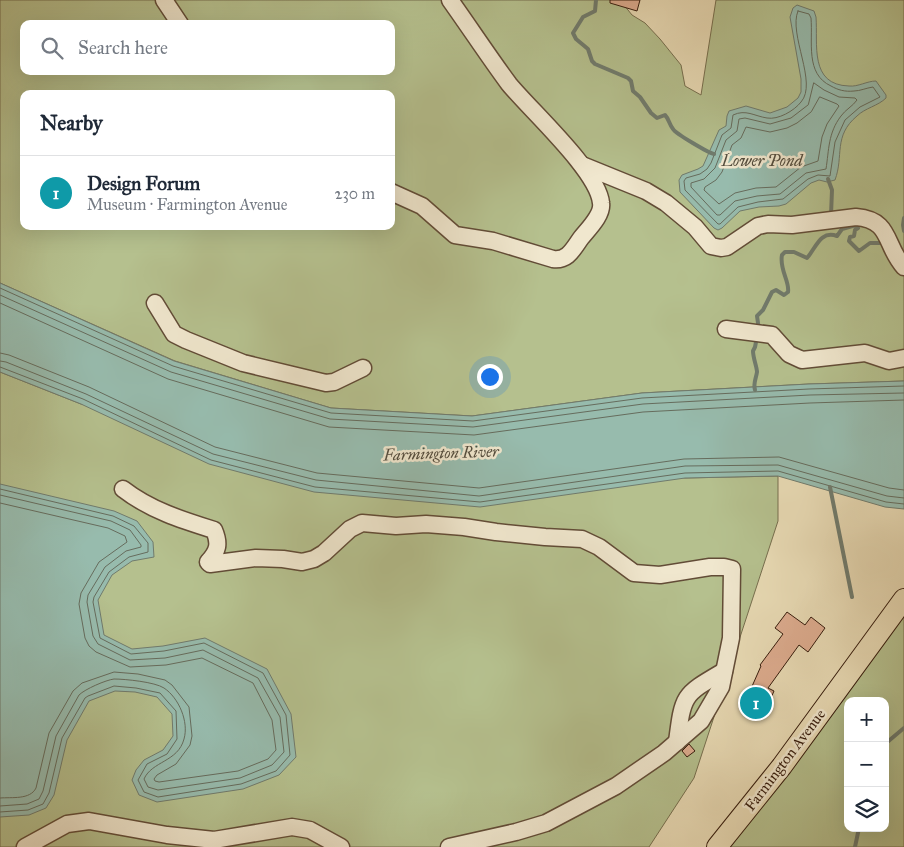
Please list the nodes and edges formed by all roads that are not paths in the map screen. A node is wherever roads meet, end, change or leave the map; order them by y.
1 (164, 0) edge
2 (450, 0) edge
3 (177, 20) edge
4 (582, 165) junction
5 (395, 193) edge
6 (904, 267) edge
7 (154, 303) dead end
8 (726, 329) dead end
9 (904, 358) edge
10 (363, 368) dead end
11 (123, 489) dead end
12 (904, 599) edge
13 (724, 671) junction
14 (677, 742) junction
15 (25, 847) edge
16 (341, 847) edge
17 (449, 847) edge
18 (717, 847) edge

1 - 3 lane
2 - 4 lane
4 - 5 lane
4 - 6 lane
7 - 10 lane
8 - 9 lane
11 - 13 lane
12 - 18 main road, Farmington Avenue
13 - 14 lane
13 - 14 lane
14 - 17 lane
15 - 16 lane

